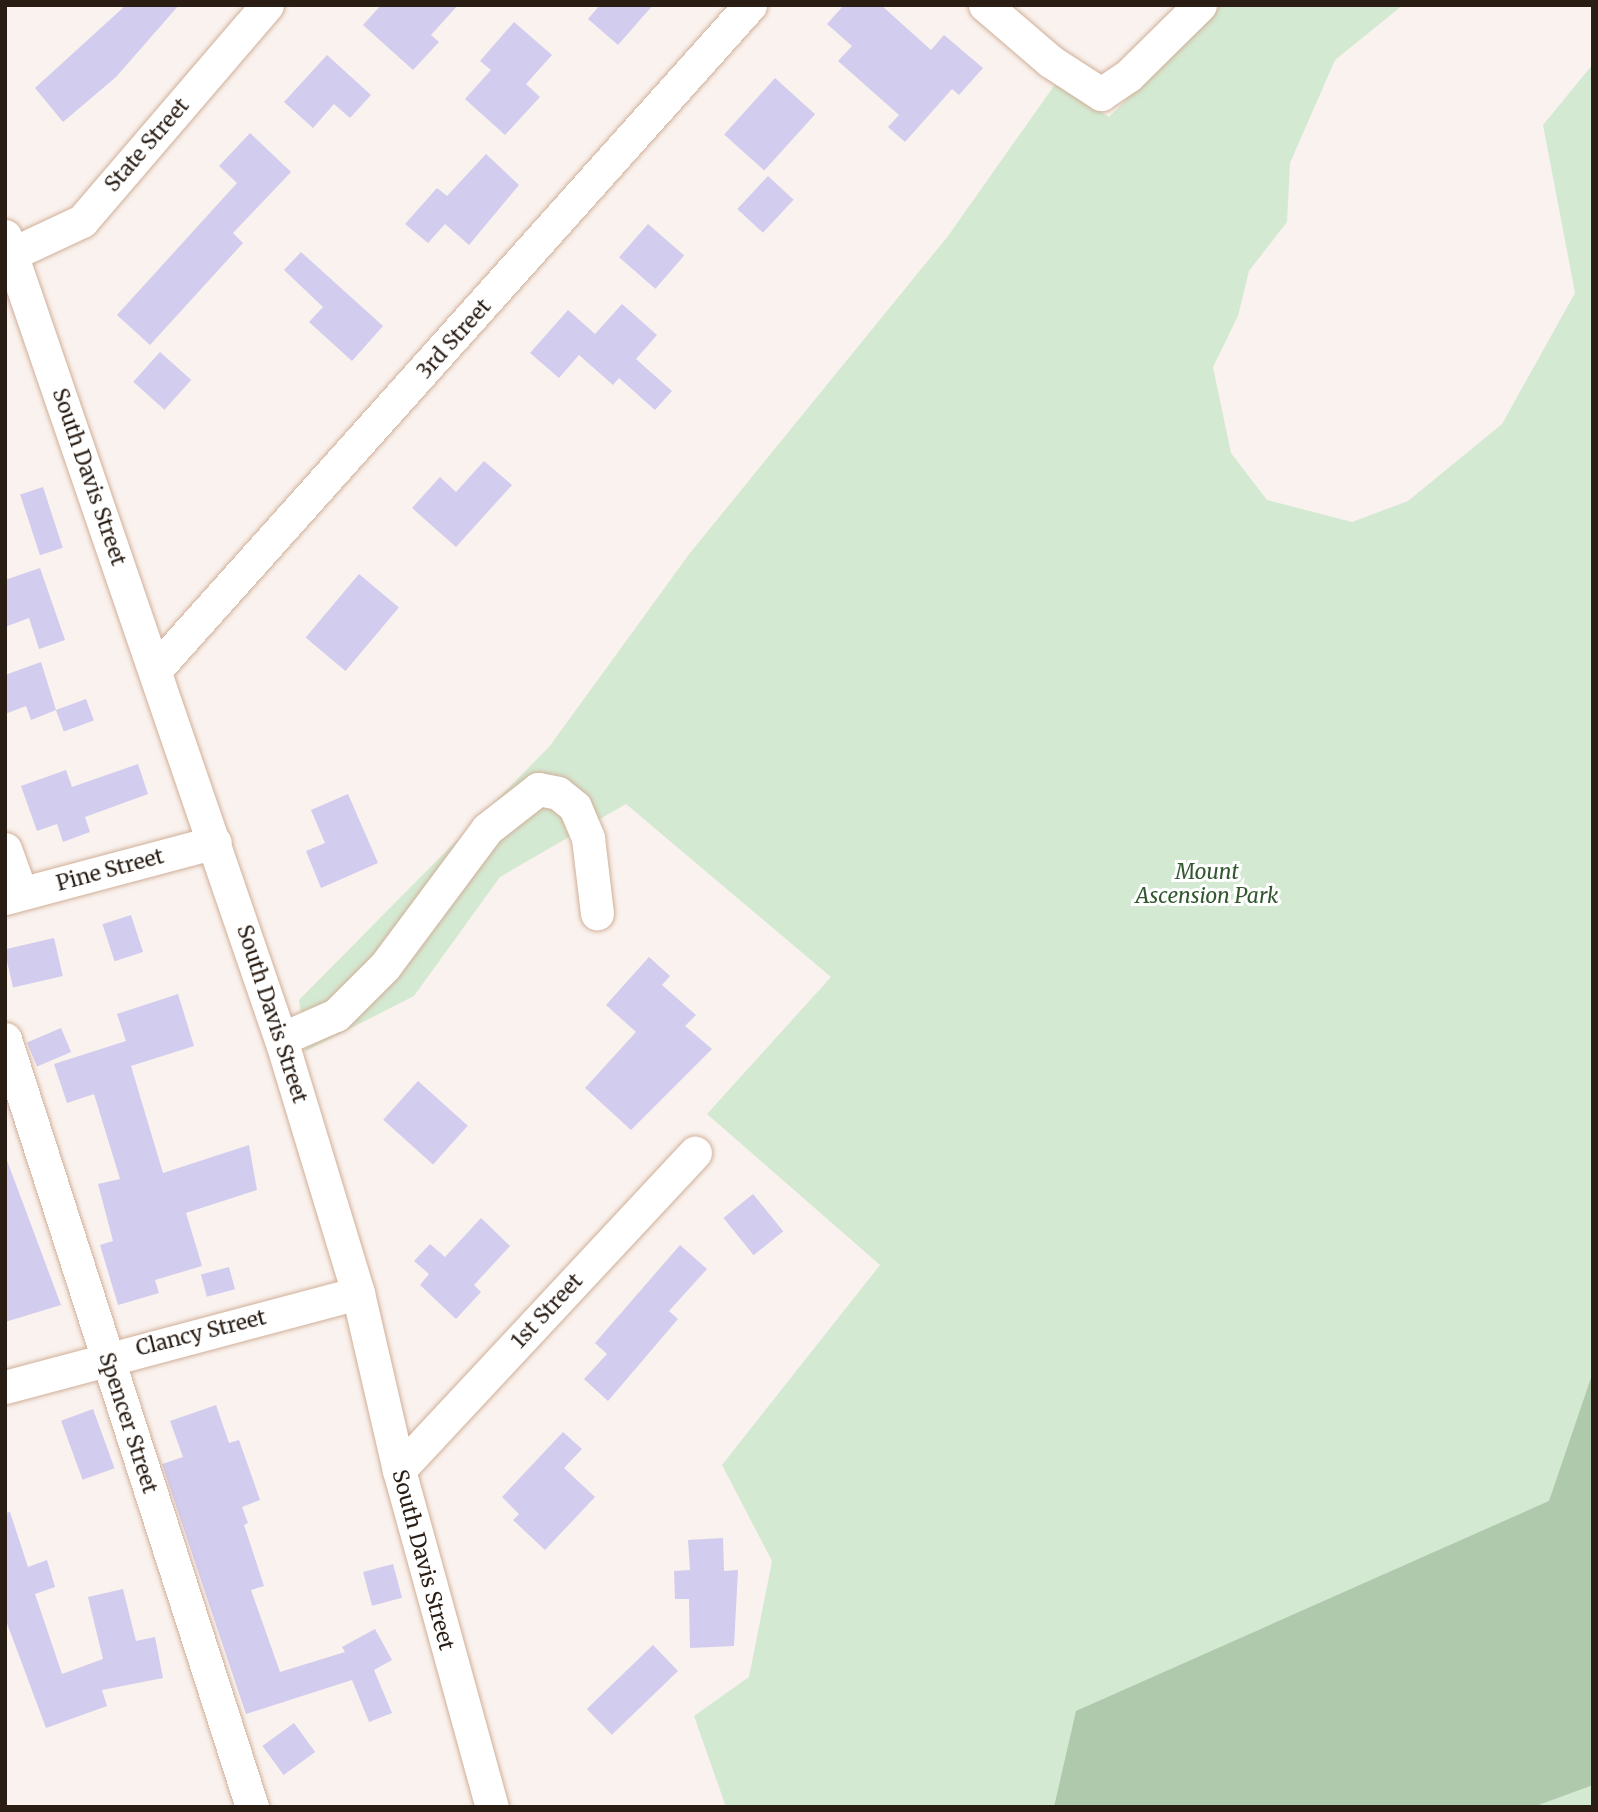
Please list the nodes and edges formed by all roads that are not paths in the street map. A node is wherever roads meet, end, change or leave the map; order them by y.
1 (267, 5) edge
2 (750, 5) edge
3 (985, 5) edge
4 (1200, 5) edge
5 (7, 249) edge
6 (156, 669) junction
7 (215, 842) junction
8 (5, 849) edge
9 (13, 896) edge
10 (597, 913) dead end
11 (5, 1039) edge
12 (281, 1040) junction
13 (695, 1153) dead end
14 (358, 1293) junction
15 (107, 1357) junction
16 (5, 1387) edge
17 (399, 1470) junction
18 (252, 1807) edge
19 (492, 1807) edge

1 - 5 street, State Street
2 - 6 street, 3rd Street
3 - 4 street
5 - 6 street, South Davis Street
6 - 7 street, South Davis Street
7 - 9 street, Pine Street
7 - 12 street, South Davis Street
8 - 9 street
10 - 12 street
11 - 15 street, Spencer Street
12 - 14 street, South Davis Street
13 - 17 street, 1st Street
14 - 15 street, Clancy Street
14 - 17 street, South Davis Street
15 - 16 street, Clancy Street
15 - 18 street, Spencer Street
17 - 19 street, South Davis Street

